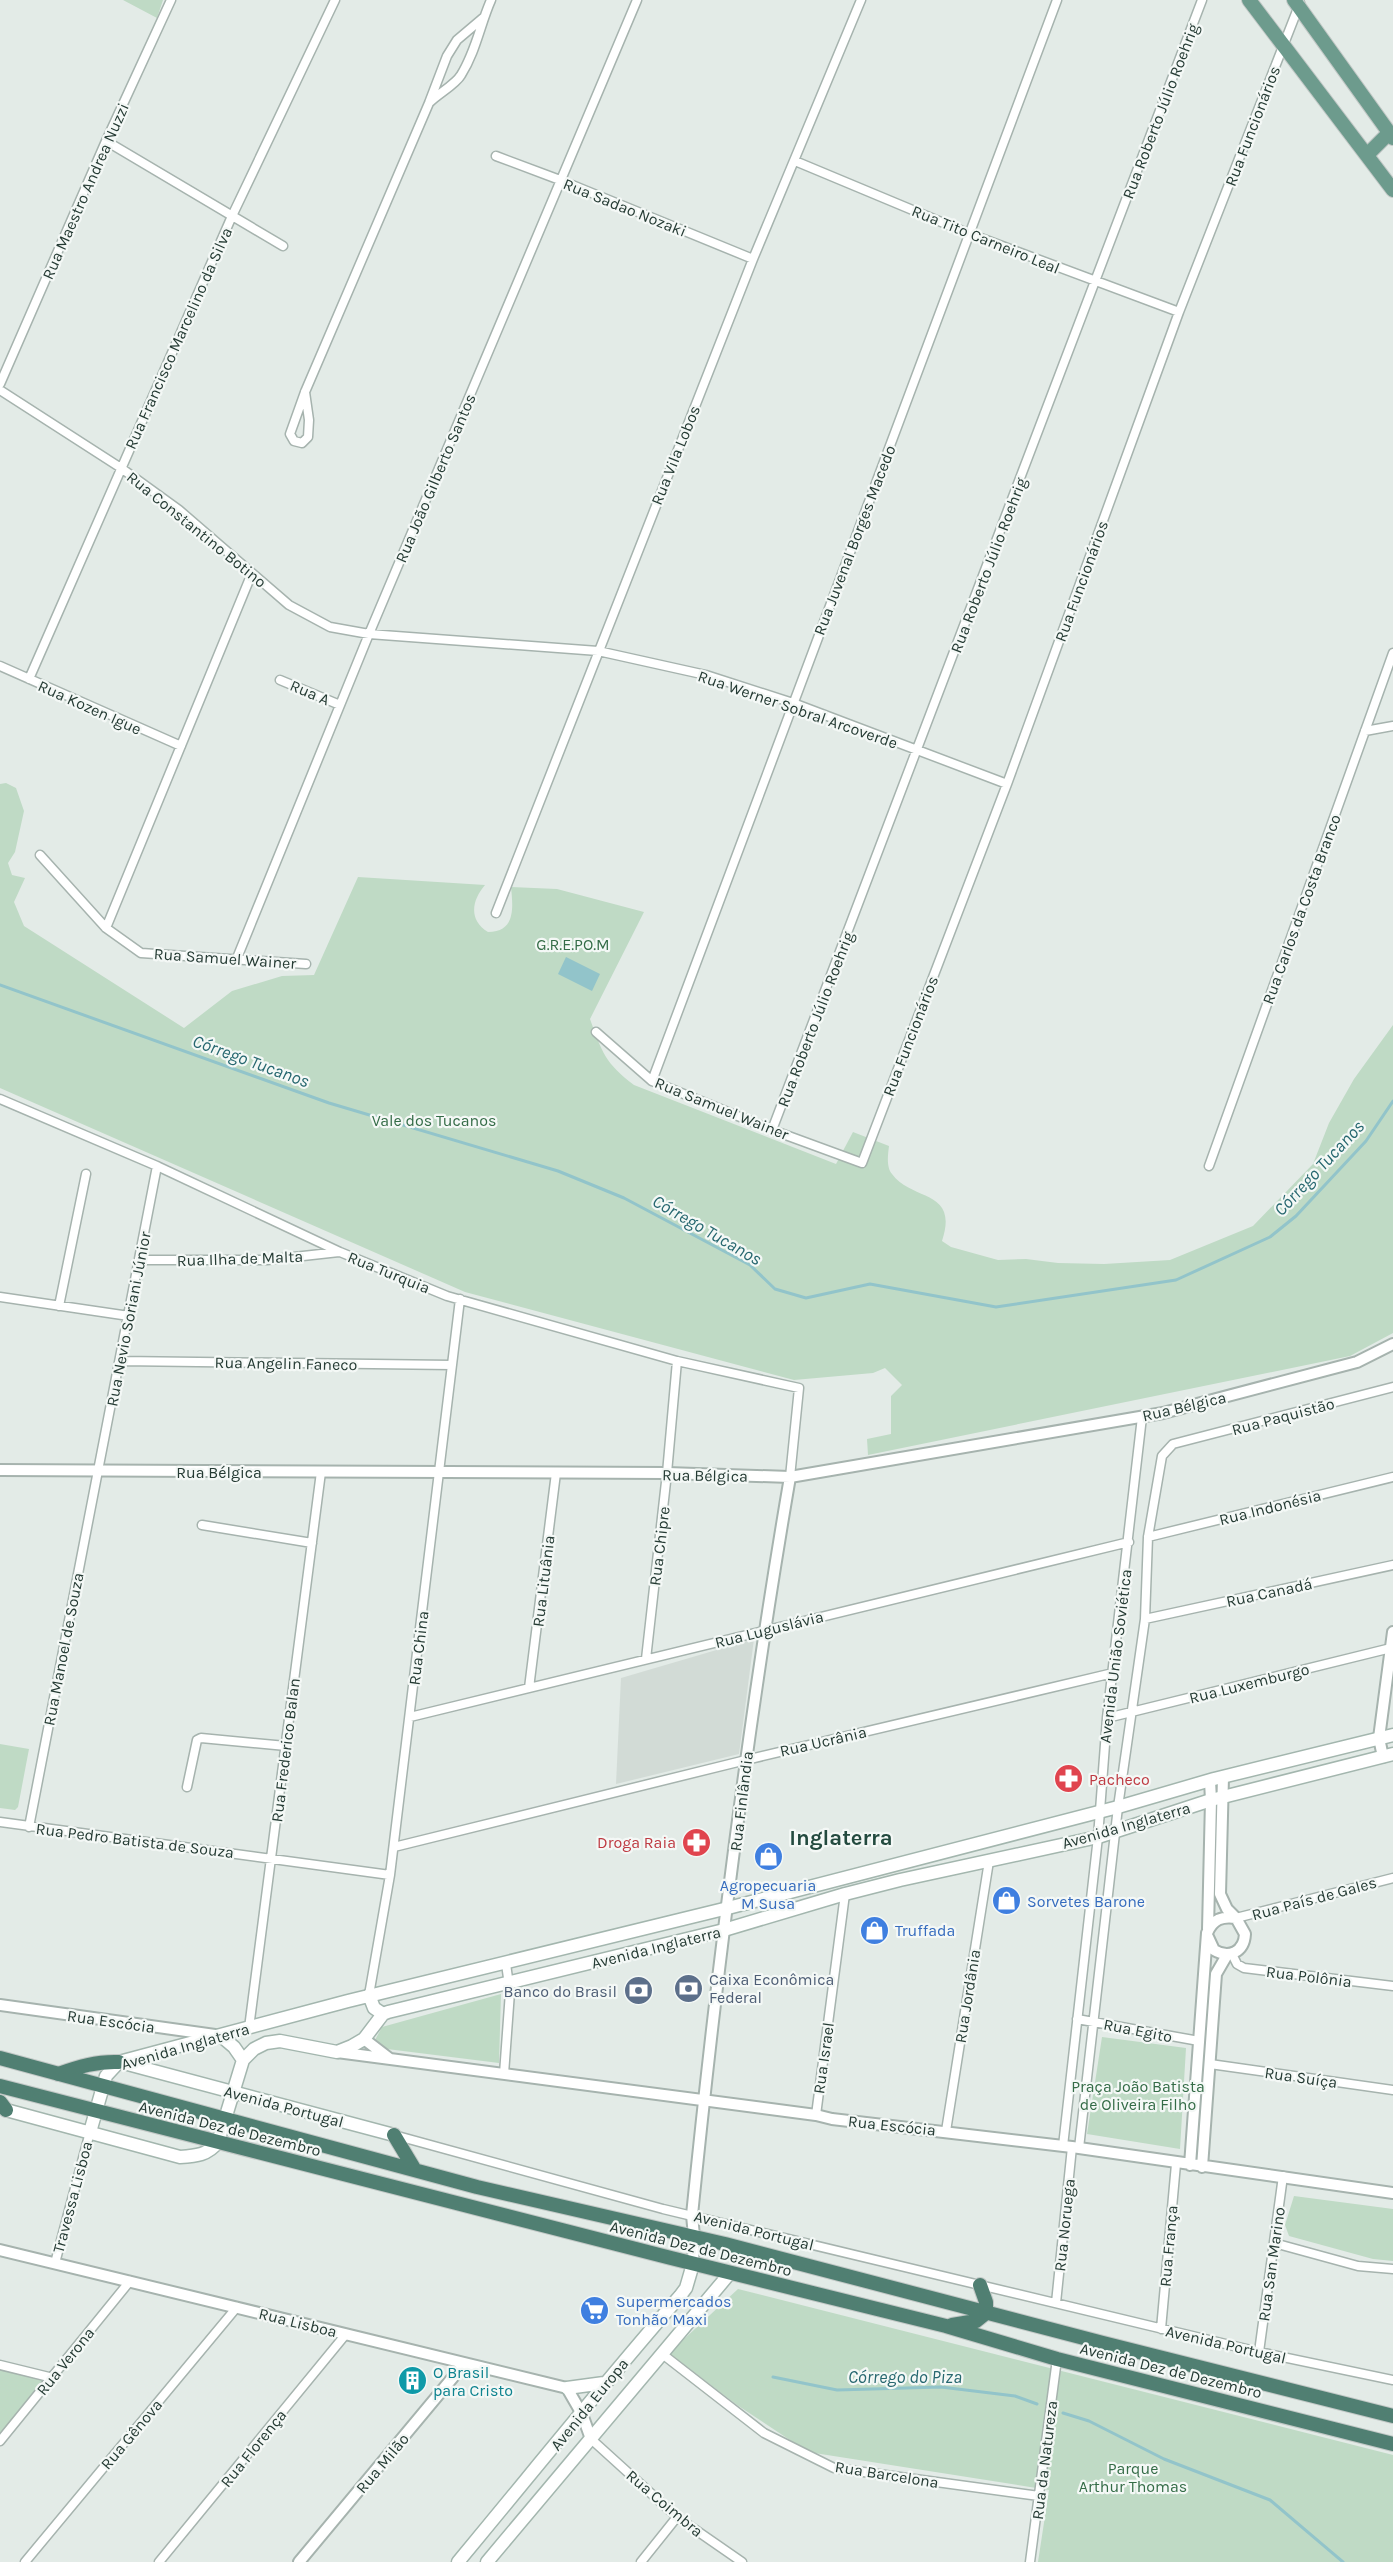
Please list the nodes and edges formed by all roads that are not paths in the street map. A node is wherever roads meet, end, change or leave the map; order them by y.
1 (171, 0) edge
2 (334, 0) edge
3 (491, 0) edge
4 (637, 0) edge
5 (861, 0) edge
6 (1057, 0) edge
7 (1202, 0) edge
8 (1249, 0) edge
9 (1298, 2) edge
10 (483, 18) junction
11 (457, 40) junction
12 (1283, 46) junction
13 (473, 50) junction
14 (440, 72) junction
15 (452, 83) junction
16 (429, 103) junction
17 (1391, 135) edge
18 (106, 141) junction
19 (1367, 155) junction
20 (496, 156) dead end
21 (795, 161) junction
22 (560, 180) junction
23 (1393, 190) edge
24 (232, 216) junction
25 (969, 234) junction
26 (283, 246) dead end
27 (753, 259) junction
28 (1095, 282) junction
29 (1179, 312) junction
30 (0, 384) edge
31 (0, 390) edge
32 (305, 392) junction
33 (295, 416) junction
34 (309, 420) junction
35 (121, 468) junction
36 (252, 573) junction
37 (369, 634) junction
38 (598, 651) junction
39 (1393, 653) edge
40 (0, 666) edge
41 (29, 680) junction
42 (280, 680) dead end
43 (793, 703) junction
44 (340, 705) junction
45 (1393, 726) edge
46 (1365, 731) junction
47 (180, 747) junction
48 (917, 750) junction
49 (1007, 784) junction
50 (40, 855) dead end
51 (495, 913) dead end
52 (106, 928) junction
53 (237, 958) junction
54 (306, 964) dead end
55 (596, 1032) dead end
56 (652, 1081) junction
57 (0, 1099) edge
58 (772, 1130) junction
59 (862, 1163) joint
60 (1209, 1166) dead end
61 (157, 1167) junction
62 (86, 1174) dead end
63 (340, 1252) junction
64 (140, 1260) junction
65 (0, 1297) edge
66 (460, 1299) junction
67 (59, 1306) junction
68 (129, 1316) junction
69 (1393, 1344) edge
70 (677, 1360) junction
71 (121, 1361) junction
72 (452, 1365) junction
73 (1393, 1387) edge
74 (799, 1388) joint
75 (1142, 1417) junction
76 (1173, 1444) joint
77 (0, 1470) edge
78 (97, 1471) junction
79 (321, 1472) junction
80 (439, 1473) junction
81 (556, 1473) junction
82 (668, 1473) junction
83 (790, 1477) junction
84 (1393, 1477) edge
85 (202, 1525) dead end
86 (1148, 1537) junction
87 (1129, 1542) junction
88 (312, 1543) junction
89 (1393, 1565) edge
90 (1145, 1619) junction
91 (764, 1630) junction
92 (1393, 1632) edge
93 (1391, 1648) junction
94 (645, 1659) junction
95 (1113, 1674) junction
96 (529, 1688) junction
97 (1131, 1712) junction
98 (410, 1717) junction
99 (1107, 1718) junction
100 (1393, 1735) edge
101 (1379, 1738) junction
102 (286, 1746) junction
103 (1388, 1756) edge
104 (746, 1760) junction
105 (1223, 1777) junction
106 (1210, 1781) junction
107 (187, 1787) dead end
108 (1224, 1797) junction
109 (1211, 1800) junction
110 (1118, 1807) junction
111 (1100, 1812) junction
112 (0, 1822) edge
113 (29, 1827) junction
114 (1116, 1831) junction
115 (1098, 1837) junction
116 (394, 1847) junction
117 (271, 1858) junction
118 (914, 1859) junction
119 (989, 1861) junction
120 (895, 1864) junction
121 (390, 1875) junction
122 (919, 1876) junction
123 (1393, 1878) edge
124 (900, 1880) junction
125 (845, 1894) junction
126 (728, 1908) junction
127 (1236, 1918) junction
128 (724, 1930) junction
129 (1208, 1935) junction
130 (1229, 1954) junction
131 (506, 1964) junction
132 (511, 1983) junction
133 (1393, 1986) edge
134 (369, 1995) junction
135 (0, 2005) edge
136 (383, 2014) junction
137 (1077, 2019) junction
138 (1094, 2021) junction
139 (249, 2028) junction
140 (221, 2036) junction
141 (364, 2039) junction
142 (1199, 2041) junction
143 (337, 2052) junction
144 (0, 2058) edge
145 (390, 2059) junction
146 (243, 2060) junction
147 (119, 2062) junction
148 (1210, 2064) junction
149 (58, 2074) junction
150 (504, 2074) junction
151 (103, 2085) junction
152 (0, 2086) edge
153 (1393, 2090) edge
154 (234, 2092) junction
155 (704, 2101) junction
156 (2, 2107) edge
157 (94, 2111) junction
158 (816, 2115) junction
159 (226, 2120) junction
160 (90, 2132) junction
161 (946, 2132) junction
162 (394, 2135) junction
163 (218, 2142) junction
164 (1071, 2147) junction
165 (1176, 2164) junction
166 (1190, 2165) junction
167 (1202, 2167) junction
168 (415, 2170) junction
169 (1283, 2175) junction
170 (1393, 2193) edge
171 (692, 2215) junction
172 (694, 2236) junction
173 (1274, 2243) junction
174 (0, 2250) edge
175 (55, 2263) junction
176 (693, 2264) junction
177 (1393, 2269) edge
178 (730, 2273) junction
179 (130, 2281) junction
180 (980, 2285) junction
181 (1056, 2303) junction
182 (237, 2307) junction
183 (986, 2313) junction
184 (946, 2326) junction
185 (1161, 2329) junction
186 (346, 2334) junction
187 (1102, 2343) junction
188 (1259, 2352) junction
189 (661, 2353) junction
190 (1057, 2358) junction
191 (464, 2364) junction
192 (0, 2365) edge
193 (1393, 2372) edge
194 (1383, 2377) junction
195 (52, 2378) junction
196 (1393, 2379) edge
197 (604, 2383) junction
198 (567, 2388) junction
199 (582, 2414) junction
200 (1393, 2415) edge
201 (591, 2439) junction
202 (0, 2441) edge
203 (1393, 2444) edge
204 (1039, 2496) junction
205 (677, 2517) junction
206 (25, 2562) edge
207 (159, 2562) edge
208 (299, 2562) edge
209 (458, 2562) edge
210 (487, 2562) edge
211 (641, 2562) edge
212 (742, 2562) edge
213 (1030, 2562) edge

1 - 18 street, Rua Maestro Andrea Nuzzi
2 - 24 street, Rua Francisco Marcelino da Silva
3 - 10 street
4 - 22 street, Rua João Gilberto Santos
5 - 21 street, Rua Vila Lobos
6 - 25 street, Rua Juvenal Borges Macedo
7 - 28 street, Rua Roberto Júlio Roehrig
8 - 12 main road
9 - 12 street, Rua Funcionários
9 - 17 main road
10 - 11 street
10 - 13 street
11 - 13 street
11 - 14 street
12 - 19 main road
12 - 29 street, Rua Funcionários
13 - 15 street
14 - 15 street
14 - 16 street
15 - 16 street
16 - 32 street
17 - 19 main road
18 - 24 street
18 - 30 street, Rua Maestro Andrea Nuzzi
19 - 23 main road
20 - 22 street, Rua Sadao Nozaki
21 - 25 street, Rua Tito Carneiro Leal
21 - 27 street, Rua Vila Lobos
22 - 27 street, Rua Sadao Nozaki
22 - 37 street, Rua João Gilberto Santos
24 - 26 street
24 - 35 street, Rua Francisco Marcelino da Silva
25 - 28 street, Rua Tito Carneiro Leal
25 - 43 street, Rua Juvenal Borges Macedo
27 - 38 street, Rua Vila Lobos
28 - 29 street, Rua Tito Carneiro Leal
28 - 48 street, Rua Roberto Júlio Roehrig
29 - 49 street, Rua Funcionários
31 - 35 street, Rua Constantino Botino
32 - 33 street
32 - 34 street
33 - 34 street
33 - 34 street
35 - 36 street, Rua Constantino Botino
35 - 41 street, Rua Francisco Marcelino da Silva
36 - 37 street, Rua Constantino Botino
36 - 47 street
37 - 38 street, Rua Werner Sobral Arcoverde
37 - 44 street, Rua João Gilberto Santos
38 - 43 street, Rua Werner Sobral Arcoverde
38 - 51 street, Rua Vila Lobos
39 - 46 street, Rua Carlos da Costa Branco
40 - 41 street, Rua Kozen Igue
41 - 47 street, Rua Kozen Igue
42 - 44 street, Rua A
43 - 48 street, Rua Werner Sobral Arcoverde
43 - 56 street, Rua Juvenal Borges Macedo
44 - 53 street, Rua João Gilberto Santos
45 - 46 street
46 - 60 street, Rua Carlos da Costa Branco
47 - 52 street
48 - 49 street, Rua Werner Sobral Arcoverde
48 - 58 street, Rua Roberto Júlio Roehrig
49 - 59 street, Rua Funcionários
50 - 52 street, Rua Samuel Wainer
52 - 53 street, Rua Samuel Wainer
53 - 54 street, Rua Samuel Wainer
55 - 56 street, Rua Samuel Wainer
56 - 58 street, Rua Samuel Wainer
57 - 61 street, Rua Turquia
58 - 59 street, Rua Samuel Wainer
61 - 63 street, Rua Turquia
61 - 64 street, Rua Nevio Soriani Júnior
62 - 67 street
63 - 64 street, Rua Ilha de Malta
63 - 66 street, Rua Turquia
64 - 68 street, Rua Nevio Soriani Júnior
65 - 67 street
66 - 70 street, Rua Turquia
66 - 72 street, Rua China
67 - 68 street
68 - 71 street, Rua Nevio Soriani Júnior
69 - 75 street, Rua Bélgica
70 - 74 street, Rua Turquia
70 - 82 street, Rua Chipre
71 - 72 street, Rua Angelin Faneco
71 - 78 street, Rua Nevio Soriani Júnior
72 - 80 street, Rua China
73 - 76 street, Rua Paquistão
74 - 83 street, Rua Finlândia
75 - 83 street, Rua Bélgica
75 - 87 street, Avenida União Soviética
76 - 86 street, Avenida União Soviética
77 - 78 street, Rua Bélgica
78 - 79 street, Rua Bélgica
78 - 113 street, Rua Manoel de Souza
79 - 80 street, Rua Bélgica
79 - 88 street, Rua Frederico Balan
80 - 81 street, Rua Bélgica
80 - 98 street, Rua China
81 - 82 street, Rua Bélgica
81 - 96 street, Rua Lituânia
82 - 83 street, Rua Bélgica
82 - 94 street, Rua Chipre
83 - 91 street, Rua Finlândia
84 - 86 street, Rua Indonésia
85 - 88 street
86 - 90 street, Avenida União Soviética
87 - 91 street, Rua Luguslávia
87 - 95 street, Avenida União Soviética
88 - 102 street, Rua Frederico Balan
89 - 90 street, Rua Canadá
90 - 97 street, Avenida União Soviética
91 - 94 street, Rua Luguslávia
91 - 104 street, Rua Finlândia
92 - 93 street
93 - 97 street, Rua Luxemburgo
93 - 101 street
94 - 96 street, Rua Luguslávia
95 - 99 street, Avenida União Soviética
95 - 104 street, Rua Ucrânia
96 - 98 street, Rua Luguslávia
97 - 99 street, Rua Luxemburgo
97 - 110 street, Avenida União Soviética
98 - 116 street, Rua China
99 - 111 street, Avenida União Soviética
100 - 101 main road, Avenida Inglaterra
101 - 103 street
101 - 105 main road, Avenida Inglaterra
102 - 107 street
102 - 117 street, Rua Frederico Balan
103 - 108 main road, Avenida Inglaterra
104 - 116 street, Rua Ucrânia
104 - 126 street, Rua Finlândia
105 - 106 main road, Avenida Inglaterra
105 - 108 street
106 - 109 street
106 - 110 main road, Avenida Inglaterra
108 - 109 main road, Avenida Inglaterra
108 - 127 street
109 - 114 main road, Avenida Inglaterra
109 - 129 street
110 - 111 main road, Avenida Inglaterra
110 - 114 street, Avenida União Soviética
111 - 115 street, Avenida União Soviética
111 - 118 main road, Avenida Inglaterra
112 - 113 street, Rua Pedro Batista de Souza
113 - 117 street, Rua Pedro Batista de Souza
114 - 115 main road, Avenida Inglaterra
114 - 138 street, Avenida União Soviética
115 - 119 main road, Avenida Inglaterra
115 - 137 street, Avenida União Soviética
116 - 121 street, Rua China
117 - 121 street, Rua Pedro Batista de Souza
117 - 139 street, Rua Frederico Balan
118 - 120 main road, Avenida Inglaterra
118 - 122 main road
119 - 122 main road, Avenida Inglaterra
119 - 161 street, Rua Jordânia
120 - 124 main road
120 - 126 main road, Avenida Inglaterra
121 - 134 street, Rua China
122 - 124 main road, Avenida Inglaterra
123 - 127 street, Rua País de Gales
124 - 125 main road, Avenida Inglaterra
125 - 128 main road, Avenida Inglaterra
125 - 158 street, Rua Israel
126 - 128 street, Rua Finlândia
126 - 131 main road, Avenida Inglaterra
127 - 129 street
127 - 130 street
128 - 132 main road, Avenida Inglaterra
128 - 155 street, Rua Finlândia
129 - 130 street
129 - 142 street
130 - 133 street, Rua Polônia
130 - 148 street
131 - 132 street
131 - 134 main road, Avenida Inglaterra
132 - 136 main road, Avenida Inglaterra
132 - 150 street
134 - 136 main road
134 - 139 main road, Avenida Inglaterra
135 - 140 street, Rua Escócia
136 - 141 main road
137 - 138 street, Rua Egito
137 - 164 street, Avenida União Soviética
138 - 142 street, Rua Egito
138 - 164 street, Avenida União Soviética
139 - 140 main road, Avenida Inglaterra
140 - 146 main road
140 - 147 main road, Avenida Inglaterra
141 - 143 main road
141 - 145 street
142 - 166 street
143 - 145 street, Rua Escócia
143 - 146 main road, Avenida Inglaterra
144 - 149 highway, Avenida Dez de Dezembro
145 - 150 street, Rua Escócia
146 - 154 main road, Avenida Inglaterra
147 - 149 highway
147 - 151 main road, Avenida Inglaterra
147 - 154 main road, Avenida Portugal
148 - 153 street, Rua Suíça
148 - 167 street
149 - 151 highway, Avenida Dez de Dezembro
150 - 155 street, Rua Escócia
151 - 157 main road, Avenida Inglaterra
151 - 159 highway, Avenida Dez de Dezembro
152 - 157 highway, Avenida Dez de Dezembro
154 - 159 main road, Avenida Inglaterra
154 - 162 main road, Avenida Portugal
155 - 158 street, Rua Escócia
155 - 171 street, Rua Finlândia
156 - 160 main road
157 - 160 main road, Avenida Inglaterra
157 - 163 highway, Avenida Dez de Dezembro
158 - 161 street, Rua Escócia
159 - 163 main road, Avenida Inglaterra
159 - 168 highway, Avenida Dez de Dezembro
160 - 163 main road
160 - 175 street, Travessa Lisboa
161 - 164 street, Rua Escócia
162 - 168 highway
162 - 171 street, Avenida Portugal
163 - 176 highway, Avenida Dez de Dezembro
164 - 165 street, Rua Escócia
164 - 181 street, Rua Noruega
165 - 166 street, Rua Escócia
165 - 185 street, Rua França
166 - 167 street, Rua Escócia
167 - 169 street, Rua Escócia
168 - 172 highway, Avenida Dez de Dezembro
169 - 170 street, Rua Escócia
169 - 173 street, Rua San Marino
171 - 172 street, Rua Finlândia
171 - 180 street, Avenida Portugal
172 - 176 street, Avenida Europa
172 - 183 highway, Avenida Dez de Dezembro
173 - 177 street
173 - 188 street, Rua San Marino
174 - 175 street, Rua Lisboa
175 - 179 street, Rua Lisboa
176 - 178 highway, Avenida Dez de Dezembro
176 - 197 main road, Avenida Europa
178 - 184 highway, Avenida Dez de Dezembro
178 - 189 main road, Avenida Europa
179 - 182 street, Rua Lisboa
179 - 195 street, Rua Verona
180 - 181 street, Avenida Portugal
180 - 183 highway
181 - 185 street, Avenida Portugal
182 - 186 street, Rua Lisboa
182 - 206 street, Rua Gênova
183 - 184 highway
183 - 187 highway, Avenida Dez de Dezembro
184 - 190 highway, Avenida Dez de Dezembro
185 - 188 street, Avenida Portugal
186 - 191 street, Rua Lisboa
186 - 207 street, Rua Florença
187 - 190 highway
187 - 200 highway, Avenida Dez de Dezembro
188 - 194 street, Avenida Portugal
189 - 201 main road, Avenida Europa
189 - 204 street, Rua Barcelona
190 - 203 highway, Avenida Dez de Dezembro
190 - 204 street, Rua da Natureza
191 - 198 street, Rua Lisboa
191 - 208 street, Rua Milão
192 - 195 street
193 - 194 street
194 - 196 street, Avenida Portugal
195 - 202 street, Rua Verona
197 - 198 main road
197 - 199 main road, Avenida Europa
198 - 199 street
199 - 201 street
199 - 209 main road, Avenida Europa
201 - 205 street, Rua Coimbra
201 - 210 main road, Avenida Europa
204 - 213 street, Rua da Natureza
205 - 211 street
205 - 212 street, Rua Coimbra

